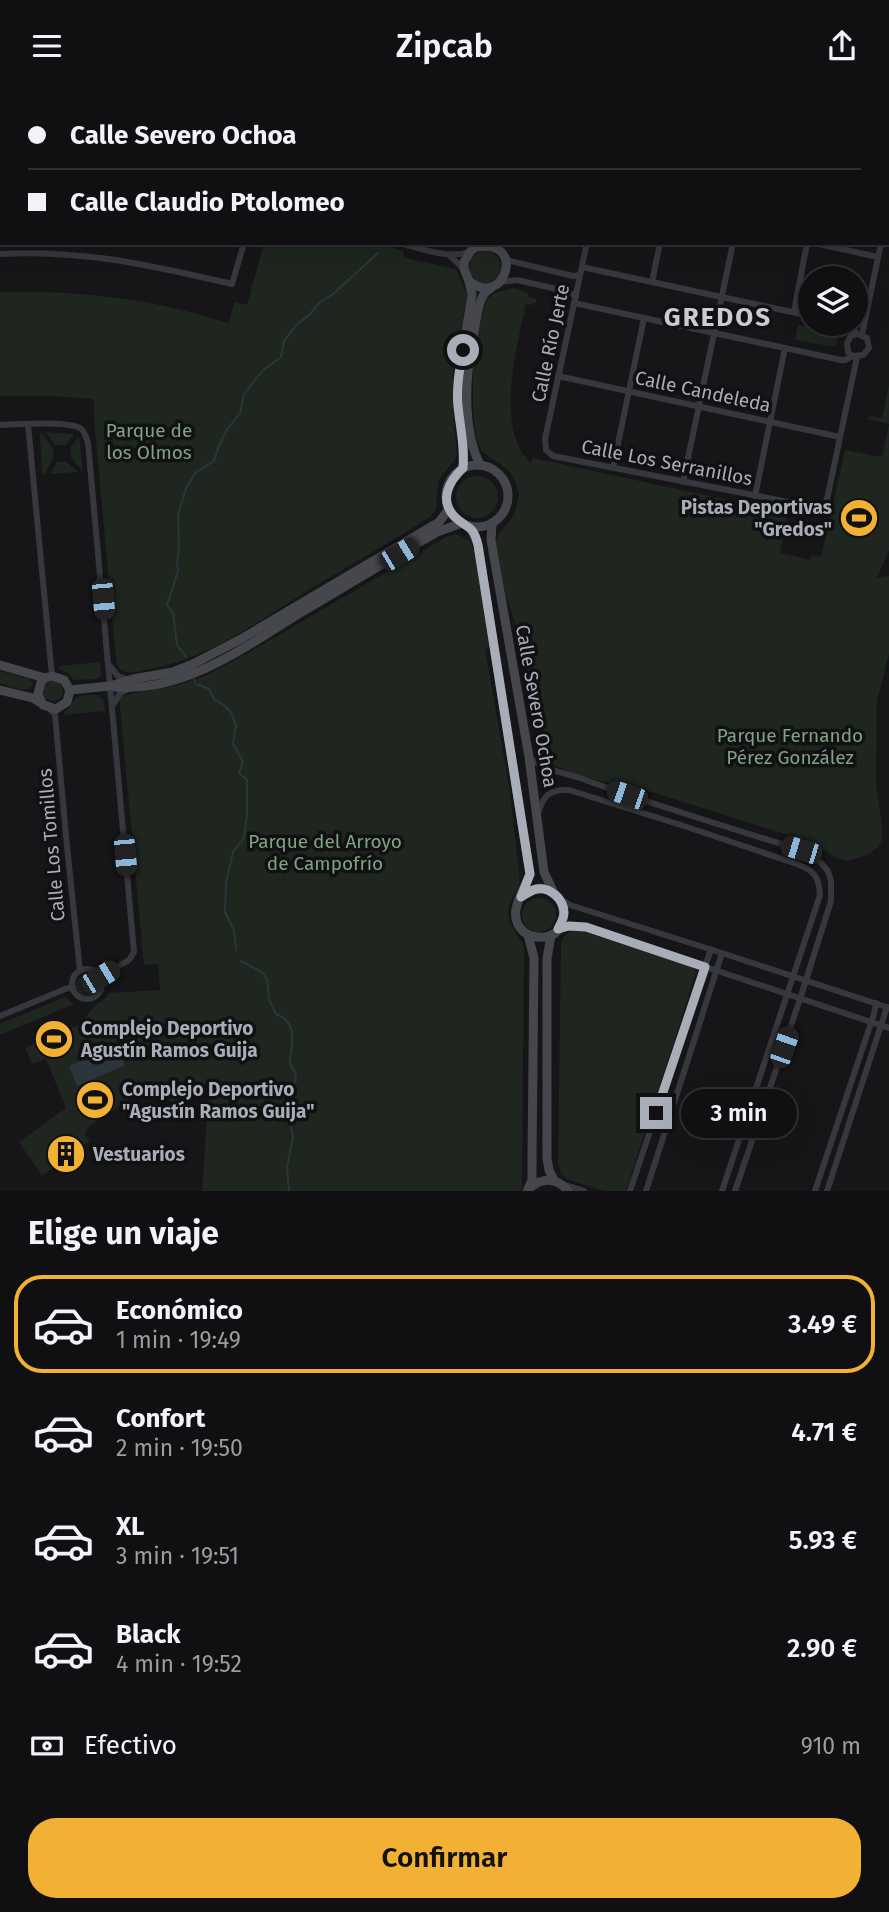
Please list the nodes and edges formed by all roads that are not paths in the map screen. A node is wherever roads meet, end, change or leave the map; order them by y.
1 (243, 245) edge
2 (408, 245) edge
3 (587, 245) edge
4 (660, 245) edge
5 (733, 245) edge
6 (807, 245) edge
7 (823, 245) edge
8 (881, 245) edge
9 (498, 246) edge
10 (475, 247) edge
11 (0, 254) edge
12 (449, 255) junction
13 (878, 257) junction
14 (506, 260) junction
15 (582, 267) junction
16 (464, 269) junction
17 (580, 275) junction
18 (469, 281) junction
19 (652, 282) junction
20 (496, 284) junction
21 (722, 297) junction
22 (575, 300) junction
23 (868, 300) edge
24 (794, 312) junction
25 (798, 313) edge
26 (644, 318) junction
27 (714, 333) junction
28 (856, 336) edge
29 (862, 336) edge
30 (785, 348) junction
31 (855, 356) junction
32 (558, 376) junction
33 (629, 392) junction
34 (699, 407) junction
35 (770, 422) junction
36 (28, 424) junction
37 (0, 425) edge
38 (840, 437) junction
39 (546, 450) joint
40 (480, 465) junction
41 (463, 468) junction
42 (613, 468) junction
43 (683, 482) junction
44 (755, 496) junction
45 (449, 509) junction
46 (492, 523) junction
47 (466, 525) junction
48 (108, 664) junction
49 (0, 665) edge
50 (48, 677) junction
51 (133, 683) junction
52 (105, 687) junction
53 (0, 690) edge
54 (70, 690) junction
55 (112, 707) junction
56 (50, 709) junction
57 (529, 757) junction
58 (537, 815) junction
59 (556, 896) junction
60 (521, 897) junction
61 (554, 932) junction
62 (528, 935) junction
63 (711, 949) junction
64 (722, 953) junction
65 (705, 967) junction
66 (80, 971) junction
67 (717, 971) junction
68 (793, 976) junction
69 (100, 977) junction
70 (805, 980) junction
71 (72, 987) junction
72 (788, 994) junction
73 (800, 999) junction
74 (876, 1003) junction
75 (888, 1008) edge
76 (0, 1016) edge
77 (871, 1022) junction
78 (880, 1025) junction
79 (889, 1028) edge
80 (562, 1185) edge
81 (527, 1191) edge
82 (584, 1191) edge
83 (630, 1191) edge
84 (646, 1191) edge
85 (722, 1191) edge
86 (734, 1191) edge
87 (815, 1191) edge
88 (827, 1191) edge

1 - 11 street
2 - 12 street
3 - 15 street, Calle Río Jerte
4 - 19 street
5 - 21 street
6 - 24 street
7 - 13 street
8 - 13 street
9 - 10 main road
9 - 14 main road
10 - 12 street
10 - 16 main road
12 - 16 street
13 - 23 street
14 - 17 street
14 - 20 main road
15 - 17 street, Calle Río Jerte
15 - 19 street
16 - 18 main road
17 - 22 street, Calle Río Jerte
18 - 20 main road
18 - 41 main road
19 - 21 street
20 - 22 street
20 - 40 main road
21 - 24 street
21 - 27 street
22 - 26 street
22 - 32 street, Calle Río Jerte
24 - 25 street
26 - 27 street
26 - 33 street
27 - 30 street
27 - 34 street
28 - 31 street
29 - 31 street
30 - 31 street
30 - 35 street
31 - 38 street
32 - 33 street, Calle Candeleda
32 - 39 street, Calle Río Jerte
33 - 34 street, Calle Candeleda
33 - 42 street
34 - 35 street, Calle Candeleda
34 - 43 street
35 - 38 street, Calle Candeleda
35 - 44 street
36 - 37 street
36 - 48 street
36 - 50 street
38 - 44 street, Calle Los Serranillos
39 - 42 street, Calle Los Serranillos
40 - 41 main road
40 - 46 main road
41 - 45 main road
42 - 43 street, Calle Los Serranillos
43 - 44 street, Calle Los Serranillos
45 - 47 main road
45 - 51 main road
46 - 47 main road
46 - 57 main road, Calle Severo Ochoa
47 - 51 main road
47 - 60 main road, Calle Severo Ochoa
48 - 51 street
48 - 52 street
49 - 50 main road
50 - 54 main road
50 - 56 main road
51 - 52 main road
51 - 55 street
52 - 54 main road
52 - 55 street
53 - 56 main road
54 - 56 main road
55 - 69 street
56 - 66 street, Calle Los Tomillos
57 - 58 main road, Calle Severo Ochoa
57 - 70 street
58 - 59 main road, Calle Severo Ochoa
58 - 68 street
59 - 60 main road
59 - 61 main road
59 - 63 street
60 - 62 main road
61 - 62 main road
61 - 65 street
61 - 80 main road
62 - 81 main road
63 - 64 street
63 - 65 street
64 - 67 street
64 - 68 street
65 - 67 street
65 - 83 street
66 - 69 street
66 - 71 street
67 - 72 street
67 - 84 street
68 - 70 street
68 - 72 street
69 - 71 street
70 - 73 street
70 - 74 street
71 - 76 street
72 - 73 street
72 - 85 street
73 - 77 street
73 - 86 street
74 - 75 street
74 - 77 street
75 - 78 street
77 - 78 street
77 - 87 street
78 - 79 street
78 - 88 street
80 - 81 main road
80 - 82 street

